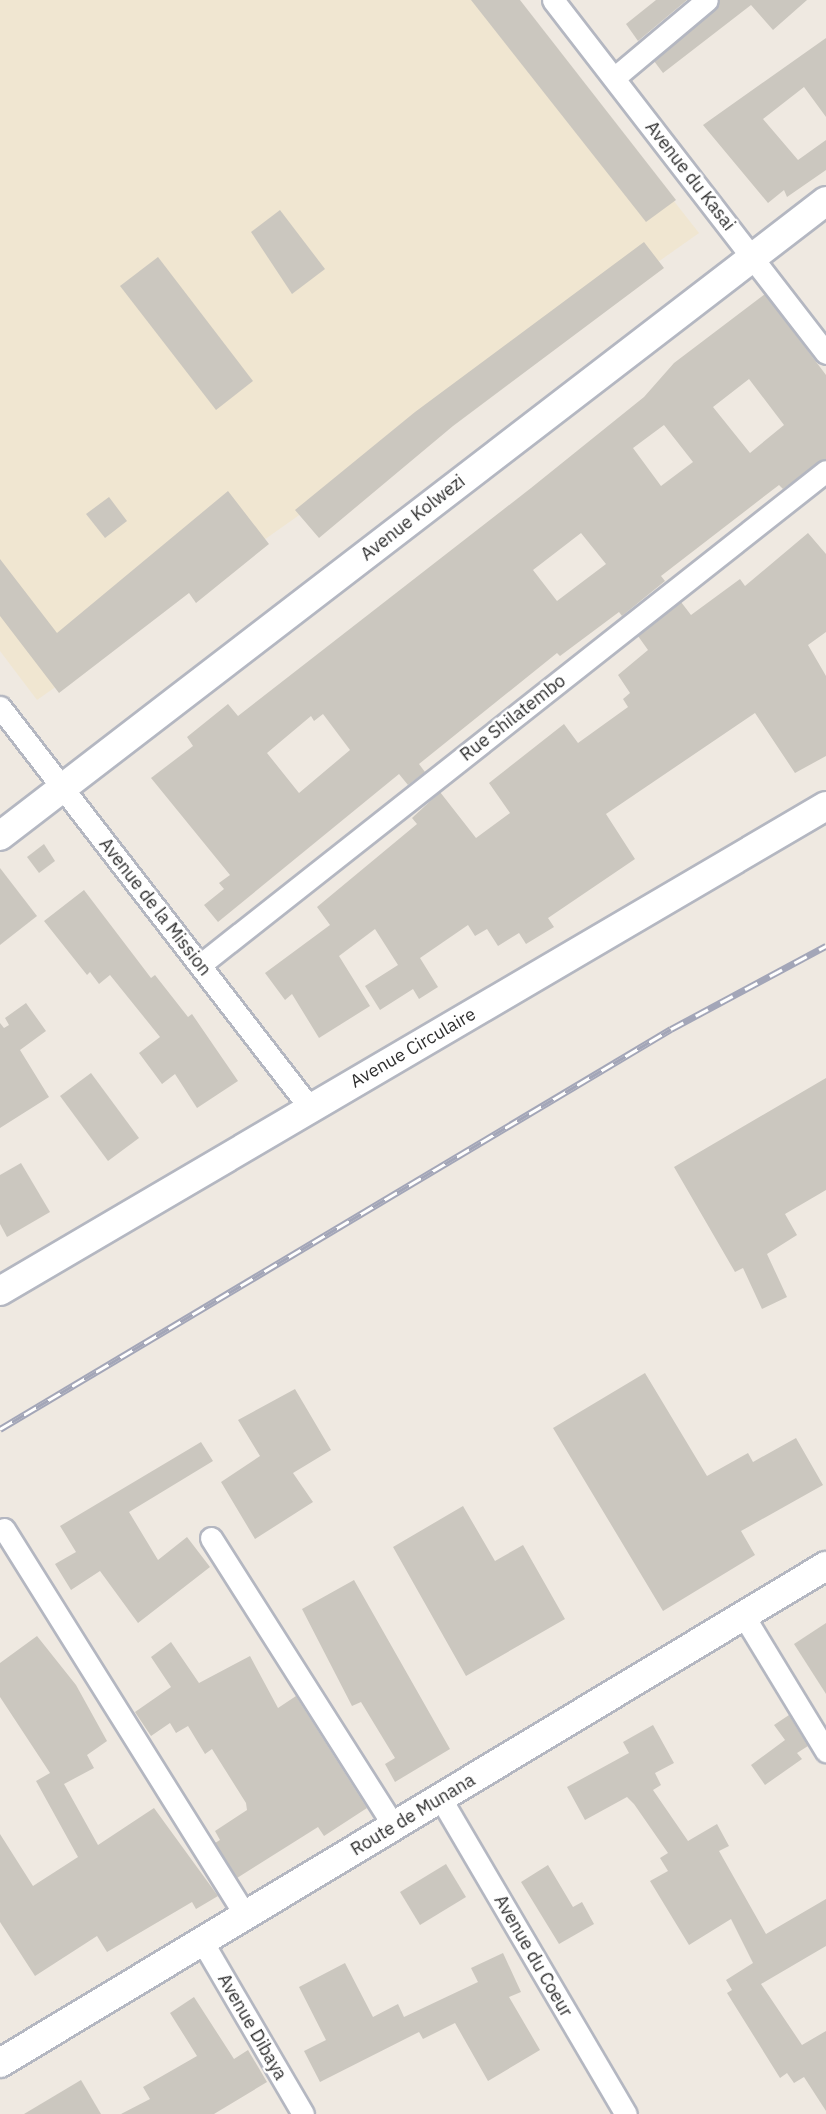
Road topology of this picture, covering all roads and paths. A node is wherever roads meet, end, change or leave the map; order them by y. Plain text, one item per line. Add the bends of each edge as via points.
1 (553, 0) edge
2 (707, 0) edge
3 (614, 78) junction
4 (826, 201) edge
5 (753, 257) junction
6 (826, 353) edge
7 (826, 471) edge
8 (0, 707) edge
9 (62, 788) junction
10 (826, 806) edge
11 (0, 836) edge
12 (200, 965) junction
13 (310, 1108) junction
14 (0, 1291) edge
15 (4, 1529) dead end
16 (212, 1538) dead end
17 (826, 1566) edge
18 (745, 1618) junction
19 (826, 1751) edge
20 (441, 1798) junction
21 (394, 1826) junction
22 (245, 1915) junction
23 (202, 1941) junction
24 (0, 2063) edge
25 (303, 2114) edge
26 (626, 2114) edge

1 - 3 street, Avenue du Kasai
2 - 3 street
3 - 5 street, Avenue du Kasai
4 - 5 street, Avenue Kolwezi
5 - 6 street, Avenue du Kasai
5 - 9 street, Avenue Kolwezi
7 - 12 street, Rue Shilatembo
8 - 9 street, Avenue de la Mission
9 - 11 street, Avenue Kolwezi
9 - 12 street, Avenue de la Mission
10 - 13 street, Avenue Circulaire
12 - 13 street, Avenue de la Mission
13 - 14 street, Avenue Circulaire
15 - 22 street
16 - 21 street
17 - 18 street, Route de Munana
18 - 19 street
18 - 20 street, Route de Munana
20 - 21 street, Route de Munana
20 - 26 street, Avenue du Coeur
21 - 22 street, Route de Munana
22 - 23 street, Route de Munana
23 - 24 street, Route de Munana
23 - 25 street, Avenue Dibaya

